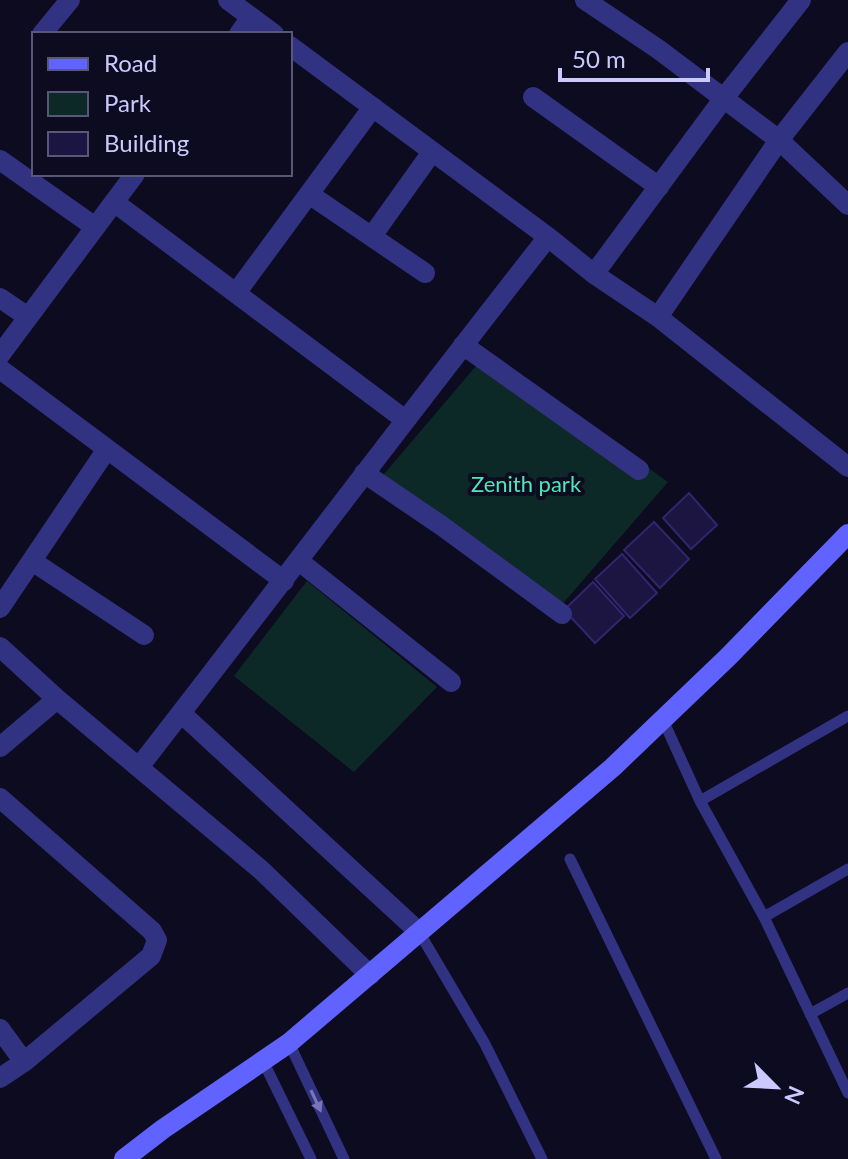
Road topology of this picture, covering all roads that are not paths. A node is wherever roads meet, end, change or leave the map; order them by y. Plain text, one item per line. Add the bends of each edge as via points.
1 (70, 0) edge
2 (228, 0) edge
3 (585, 0) edge
4 (801, 0) edge
5 (245, 26) edge
6 (44, 32) edge
7 (267, 32) edge
8 (292, 47) edge
9 (848, 52) edge
10 (533, 97) dead end
11 (724, 98) junction
12 (373, 107) junction
13 (779, 140) junction
14 (432, 152) junction
15 (0, 160) edge
16 (134, 176) edge
17 (659, 187) junction
18 (309, 194) junction
19 (114, 202) junction
20 (847, 202) edge
21 (95, 227) junction
22 (372, 236) junction
23 (548, 237) junction
24 (425, 273) dead end
25 (594, 274) junction
26 (236, 293) junction
27 (0, 298) edge
28 (28, 317) junction
29 (658, 317) junction
30 (463, 345) junction
31 (0, 355) edge
32 (0, 369) edge
33 (404, 419) junction
34 (107, 449) junction
35 (848, 467) edge
36 (639, 470) dead end
37 (364, 473) junction
38 (848, 534) edge
39 (32, 561) junction
40 (299, 561) junction
41 (284, 581) junction
42 (0, 608) edge
43 (562, 614) dead end
44 (144, 635) dead end
45 (0, 647) edge
46 (451, 682) dead end
47 (57, 699) junction
48 (181, 713) junction
49 (848, 716) edge
50 (663, 720) junction
51 (0, 747) edge
52 (139, 767) junction
53 (0, 798) edge
54 (700, 801) junction
55 (570, 859) dead end
56 (848, 869) edge
57 (764, 917) junction
58 (419, 932) junction
59 (370, 975) junction
60 (848, 993) edge
61 (810, 1014) junction
62 (0, 1029) edge
63 (289, 1043) junction
64 (263, 1061) junction
65 (24, 1062) junction
66 (0, 1078) edge
67 (848, 1093) edge
68 (124, 1159) edge
69 (311, 1159) edge
70 (344, 1159) edge
71 (542, 1159) edge
72 (716, 1159) edge

1 - 6 street
2 - 5 street
3 - 11 street
4 - 11 street
5 - 7 street
8 - 12 street
9 - 13 street
10 - 17 street
11 - 13 street
11 - 17 street
12 - 14 street
12 - 18 street
13 - 20 street
13 - 29 street
14 - 22 street
14 - 23 street
15 - 21 street
16 - 19 street
17 - 25 street
18 - 22 street
18 - 26 street
19 - 21 street
19 - 26 street
21 - 28 street
22 - 24 street
23 - 25 street
23 - 30 street
25 - 29 street
26 - 33 street
27 - 28 street
28 - 31 street
29 - 35 street
30 - 33 street
30 - 36 street
32 - 34 street
33 - 37 street
34 - 39 street
34 - 41 street
37 - 40 street
37 - 43 street
38 - 50 street
39 - 42 street
39 - 44 street
40 - 41 street
40 - 46 street
41 - 48 street
45 - 47 street
47 - 51 street
47 - 52 street
48 - 52 street
48 - 58 street
49 - 54 lane
50 - 54 lane
50 - 58 street
52 - 59 street via 260,869
53 - 65 street via 157,940 151,956
54 - 57 lane
55 - 72 lane
56 - 57 lane
57 - 61 lane
58 - 59 street
58 - 71 lane via 485,1044
59 - 63 street
60 - 61 lane
61 - 67 lane
62 - 65 street
63 - 64 street
63 -> 70 lane
64 - 68 street
64 - 69 lane
65 - 66 street

